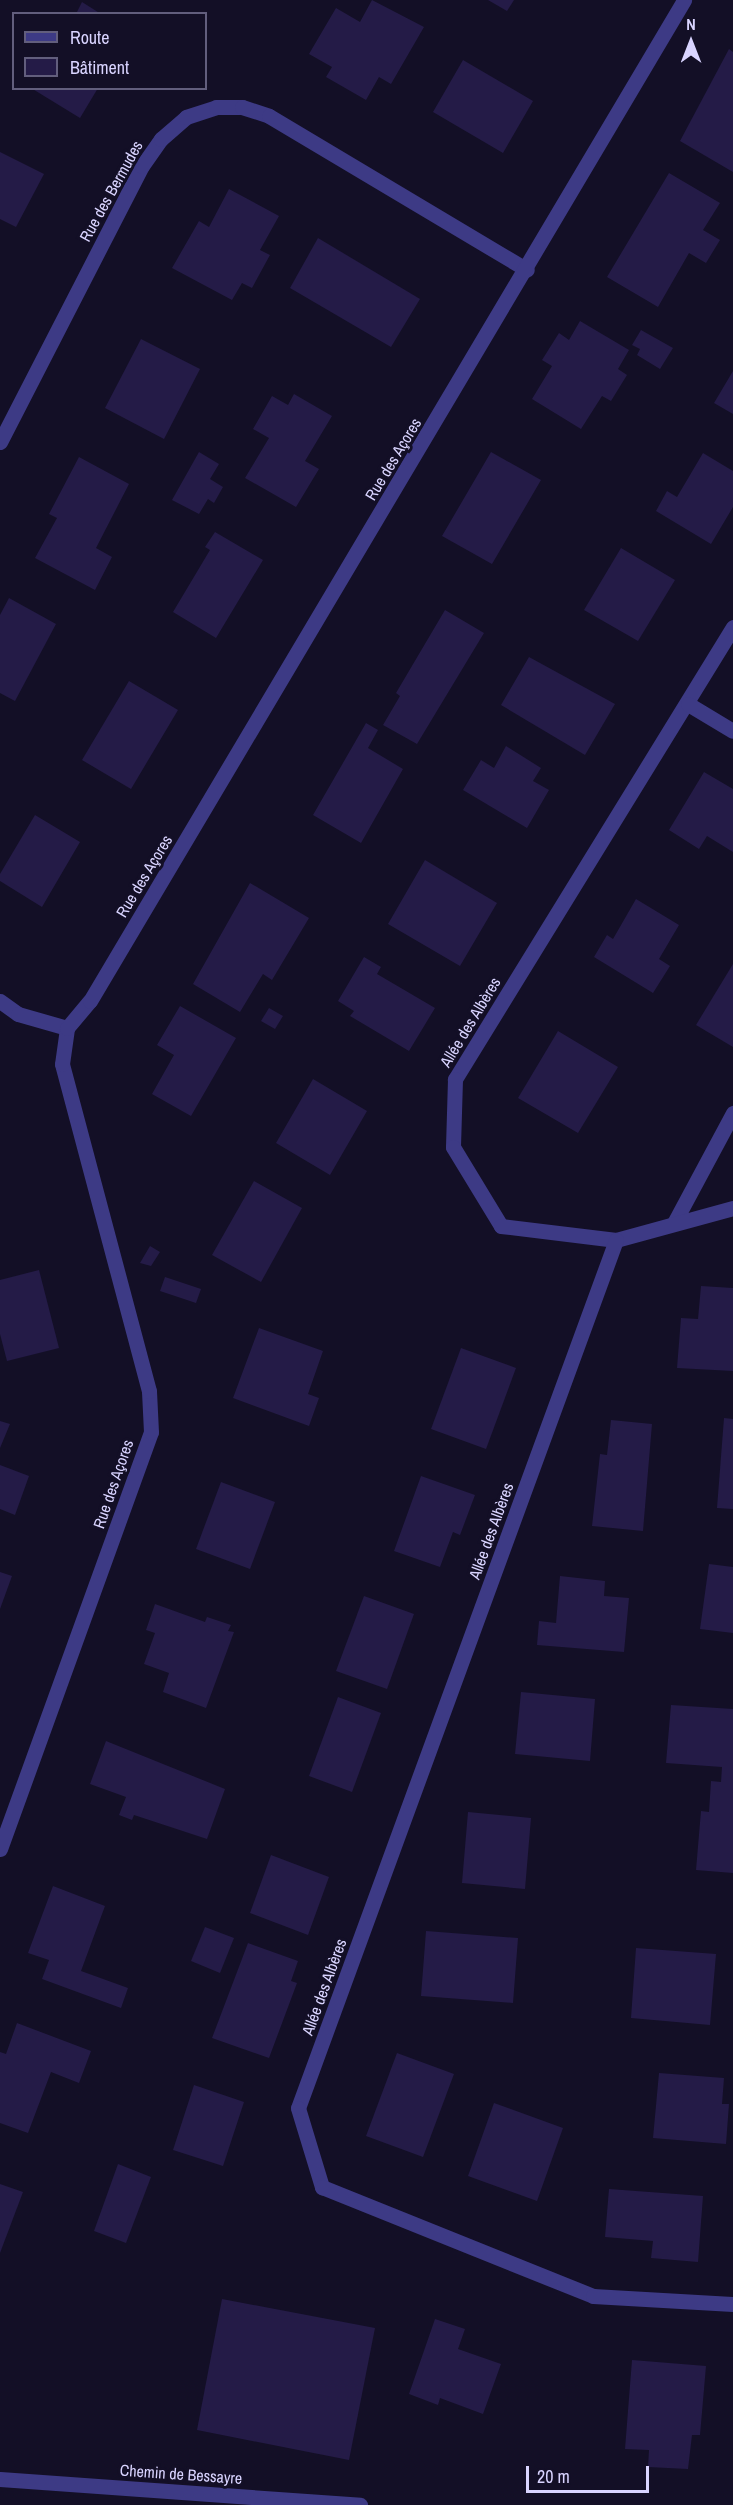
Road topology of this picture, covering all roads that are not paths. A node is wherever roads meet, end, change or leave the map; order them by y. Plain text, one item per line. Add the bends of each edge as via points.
1 (684, 0) edge
2 (527, 270) junction
3 (0, 442) edge
4 (733, 627) edge
5 (688, 704) junction
6 (733, 730) edge
7 (0, 1001) edge
8 (67, 1028) junction
9 (733, 1113) edge
10 (733, 1208) edge
11 (674, 1223) junction
12 (616, 1240) junction
13 (0, 1849) edge
14 (733, 2304) edge
15 (0, 2479) edge
16 (315, 2503) edge
17 (360, 2505) edge

1 - 2 street, Rue des Açores
2 - 3 street, Rue des Bermudes via 269,116 242,107 216,107 186,117 161,139 142,166
2 - 8 street, Rue des Açores via 90,1001
4 - 5 street, Allée des Albères
5 - 6 street
5 - 12 street, Allée des Albères via 455,1078 453,1148 501,1226
7 - 8 street via 18,1014
8 - 13 street, Rue des Açores via 62,1064 149,1391 151,1432
9 - 11 street
10 - 11 street
11 - 12 street
12 - 14 street, Allée des Albères via 298,2109 322,2187 593,2296
15 - 16 street, Chemin de Bessayre
16 - 17 street, Chemin de Bessayre

